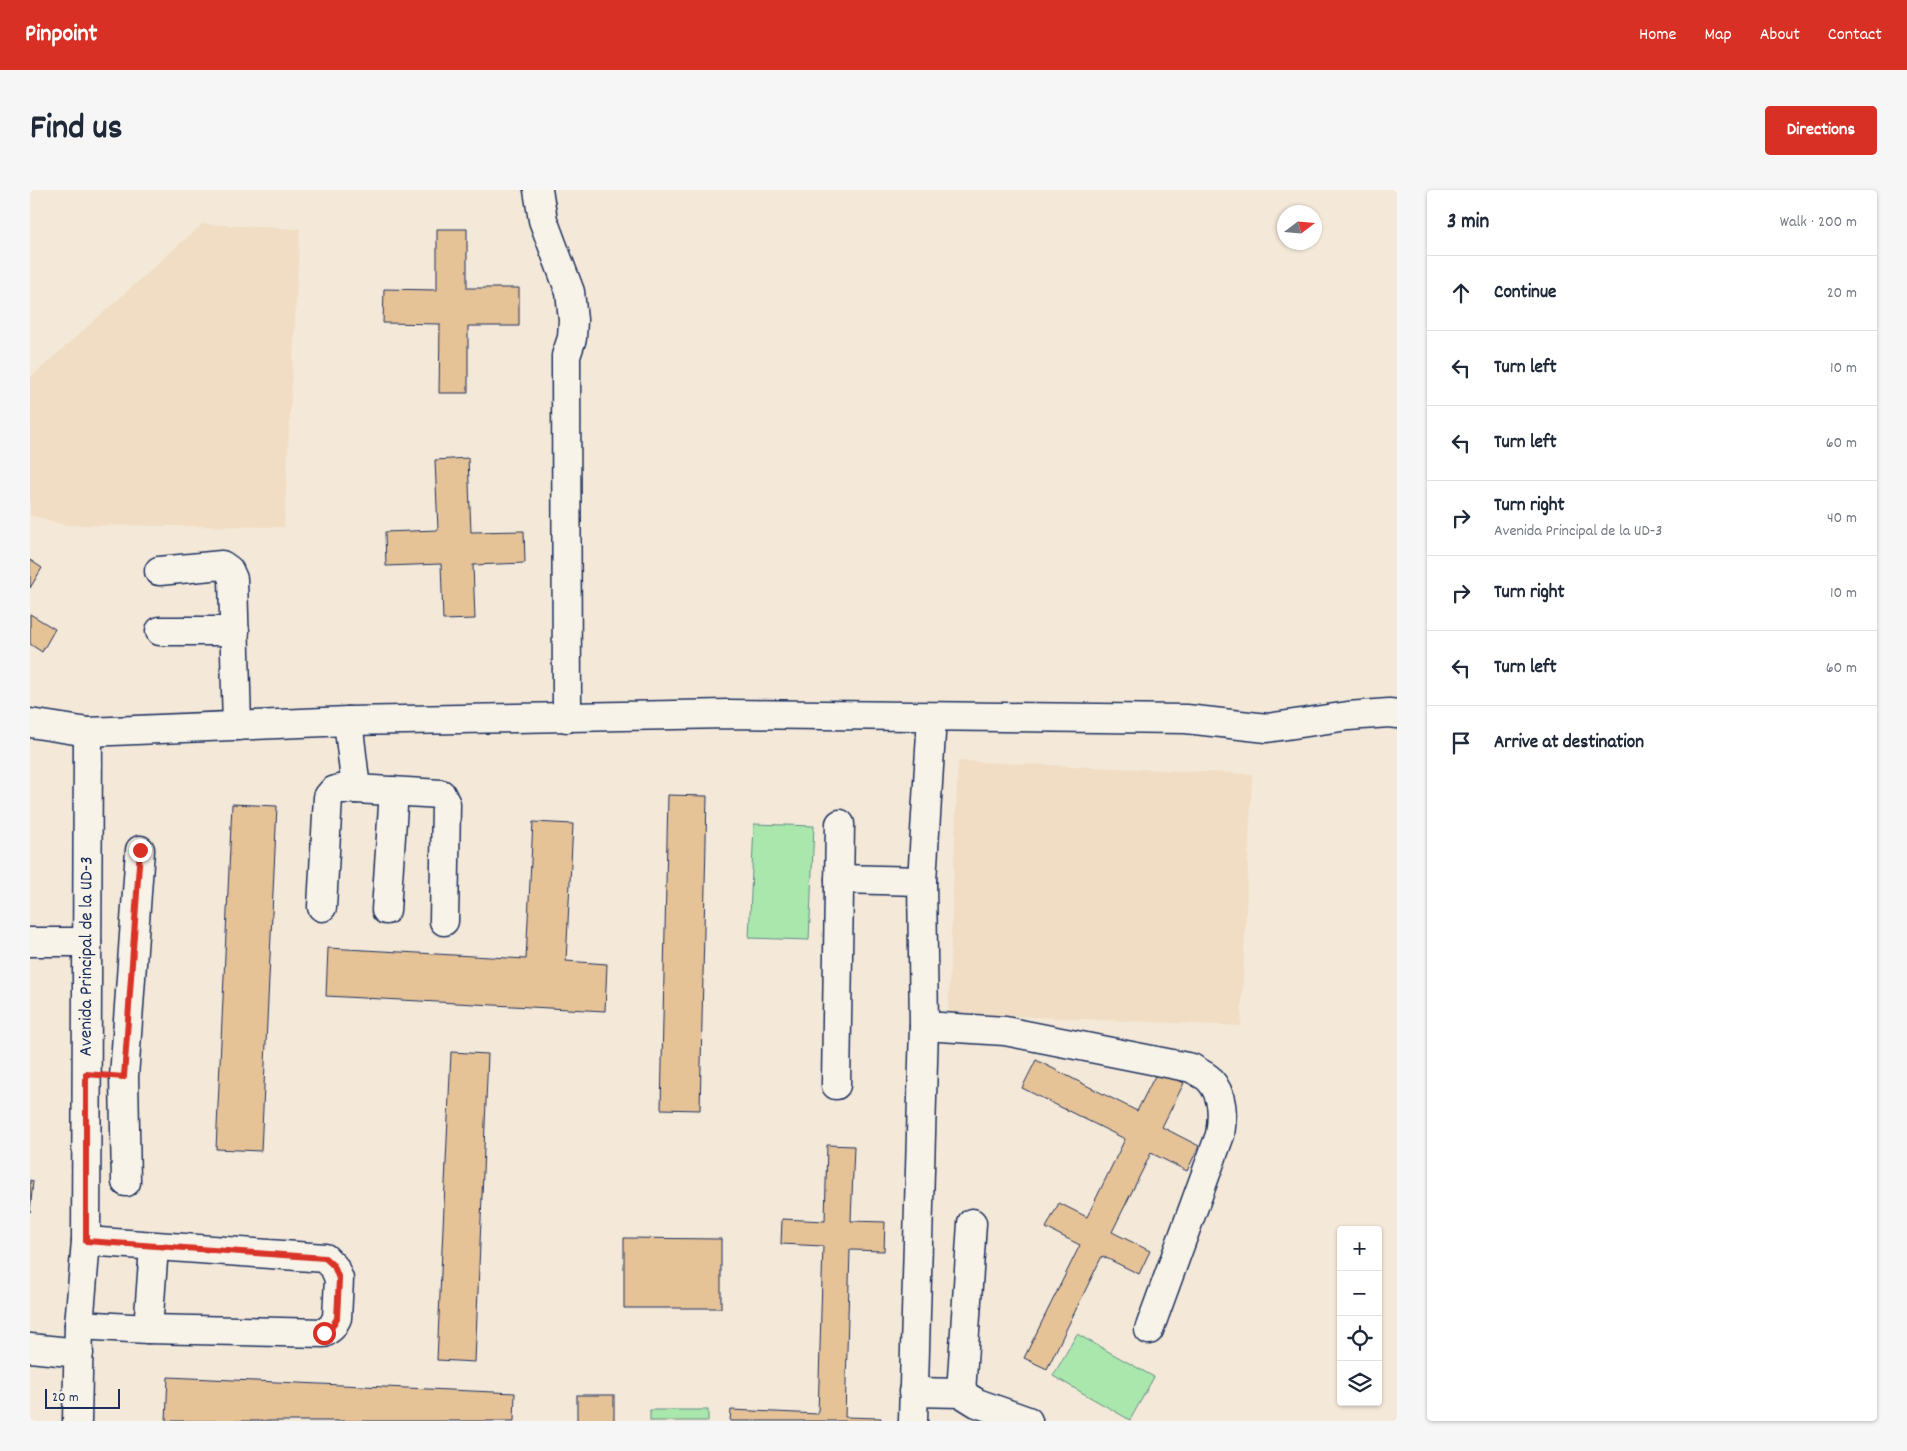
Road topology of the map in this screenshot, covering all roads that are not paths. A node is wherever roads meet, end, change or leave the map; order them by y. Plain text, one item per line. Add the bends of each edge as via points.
1 (538, 190) edge
2 (159, 571) dead end
3 (160, 631) dead end
4 (235, 631) junction
5 (1397, 714) edge
6 (932, 717) junction
7 (567, 718) junction
8 (348, 721) junction
9 (30, 723) edge
10 (237, 726) junction
11 (88, 732) junction
12 (356, 789) junction
13 (394, 791) junction
14 (840, 824) dead end
15 (140, 850) dead end
16 (839, 879) junction
17 (922, 881) junction
18 (322, 907) dead end
19 (386, 910) dead end
20 (444, 921) dead end
21 (30, 942) edge
22 (87, 942) junction
23 (924, 1026) junction
24 (86, 1074) junction
25 (124, 1077) junction
26 (836, 1085) dead end
27 (126, 1182) dead end
28 (972, 1223) dead end
29 (86, 1241) junction
30 (154, 1247) junction
31 (79, 1325) junction
32 (148, 1329) junction
33 (1149, 1330) dead end
34 (30, 1348) edge
35 (79, 1353) junction
36 (913, 1392) junction
37 (961, 1393) junction
38 (77, 1421) edge
39 (913, 1421) edge
40 (1028, 1421) edge

1 - 7 street via 542,220 570,292 573,320 566,356
2 - 4 street via 222,565 229,570 233,579
3 - 4 street
4 - 10 street
5 - 6 street via 1348,716 1267,728 1186,719
6 - 7 street via 728,714
6 - 17 street
7 - 8 street
8 - 10 street
8 - 12 street
9 - 11 street
10 - 11 street
11 - 22 street, Avenida Principal de la UD-3
12 - 13 street
12 - 18 street via 339,789 328,797
13 - 19 street
13 - 20 street via 441,794 445,798
14 - 16 street
15 - 25 street
16 - 17 street
16 - 26 street
17 - 23 street
21 - 22 street
22 - 24 street, Avenida Principal de la UD-3
23 - 33 street via 1005,1031 1192,1068 1209,1078 1220,1096 1223,1115 1220,1135
23 - 36 street
24 - 25 street
24 - 29 street, Avenida Principal de la UD-3
25 - 27 street
28 - 37 street
29 - 30 street
29 - 31 street, Avenida Principal de la UD-3
30 - 32 street
30 - 32 street via 325,1258 334,1266 339,1279 337,1318 324,1333
31 - 32 street
31 - 35 street, Avenida Principal de la UD-3
34 - 35 street
35 - 38 street, Avenida Principal de la UD-3
36 - 37 street
36 - 39 street
37 - 40 street via 977,1403

